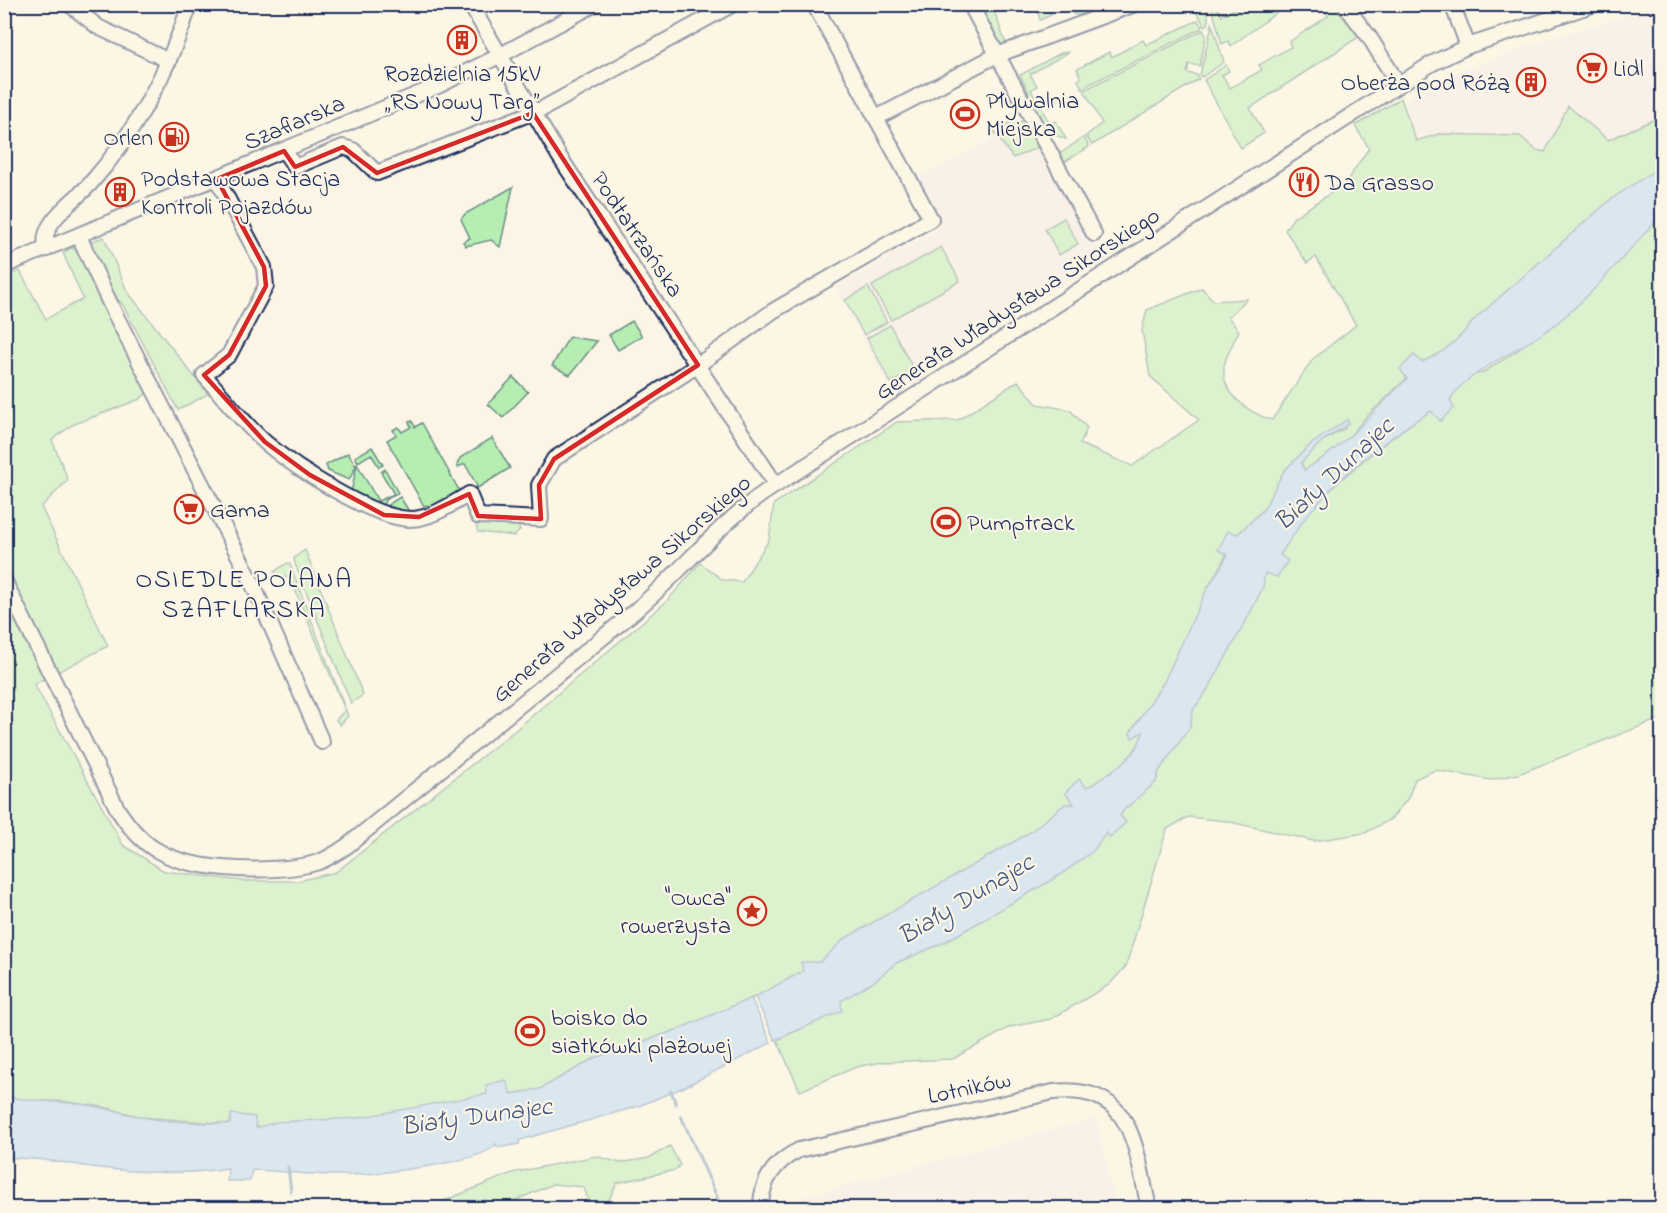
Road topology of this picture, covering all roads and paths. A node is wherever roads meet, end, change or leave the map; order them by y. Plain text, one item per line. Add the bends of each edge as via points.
1 (69, 4) edge
2 (190, 4) edge
3 (470, 4) edge
4 (595, 4) edge
5 (734, 4) edge
6 (814, 4) edge
7 (970, 4) edge
8 (1135, 4) edge
9 (1344, 4) edge
10 (1452, 4) edge
11 (1595, 4) edge
12 (1468, 46) junction
13 (501, 55) junction
14 (997, 55) junction
15 (169, 61) junction
16 (1398, 84) junction
17 (533, 113) junction
18 (876, 118) junction
19 (284, 151) junction
20 (217, 178) junction
21 (1094, 234) dead end
22 (79, 236) junction
23 (47, 249) junction
24 (4, 267) edge
25 (698, 365) junction
26 (776, 485) junction
27 (4, 580) edge
28 (322, 742) dead end
29 (761, 1209) edge
30 (1149, 1209) edge

1 - 15 street via 98,27
2 - 15 street
3 - 13 street, Podtatrzańska
4 - 13 street, Szaflarska
5 - 17 street
6 - 18 street
7 - 14 street
8 - 14 street
9 - 16 street
10 - 12 street
11 - 12 street, Generała Władysława Sikorskiego
12 - 16 street, Generała Władysława Sikorskiego
13 - 17 street, Podtatrzańska
13 - 19 street, Szaflarska
14 - 18 street
14 - 21 street
15 - 23 street via 127,138 50,225
16 - 26 street, Generała Władysława Sikorskiego
17 - 19 street via 377,173 353,150 343,147 295,167
17 - 25 street, Podtatrzańska
18 - 25 street via 931,219 773,311
19 - 20 street, Szaflarska
20 - 22 street, Szaflarska
20 - 25 street via 264,267 266,286 229,355 204,375 265,442 310,475 384,515 419,518 469,494 478,516 541,519 539,485 554,459
22 - 23 street, Szaflarska
22 - 28 street via 112,310 246,569
23 - 24 street, Szaflarska
25 - 26 street, Podtatrzańska
26 - 27 street, Generała Władysława Sikorskiego via 723,524 636,611 347,846 318,862 290,868 196,865 178,861 144,841 118,810
29 - 30 street, Lotników via 762,1190 770,1172 782,1159 799,1150 1053,1092 1081,1090 1102,1098 1125,1121

